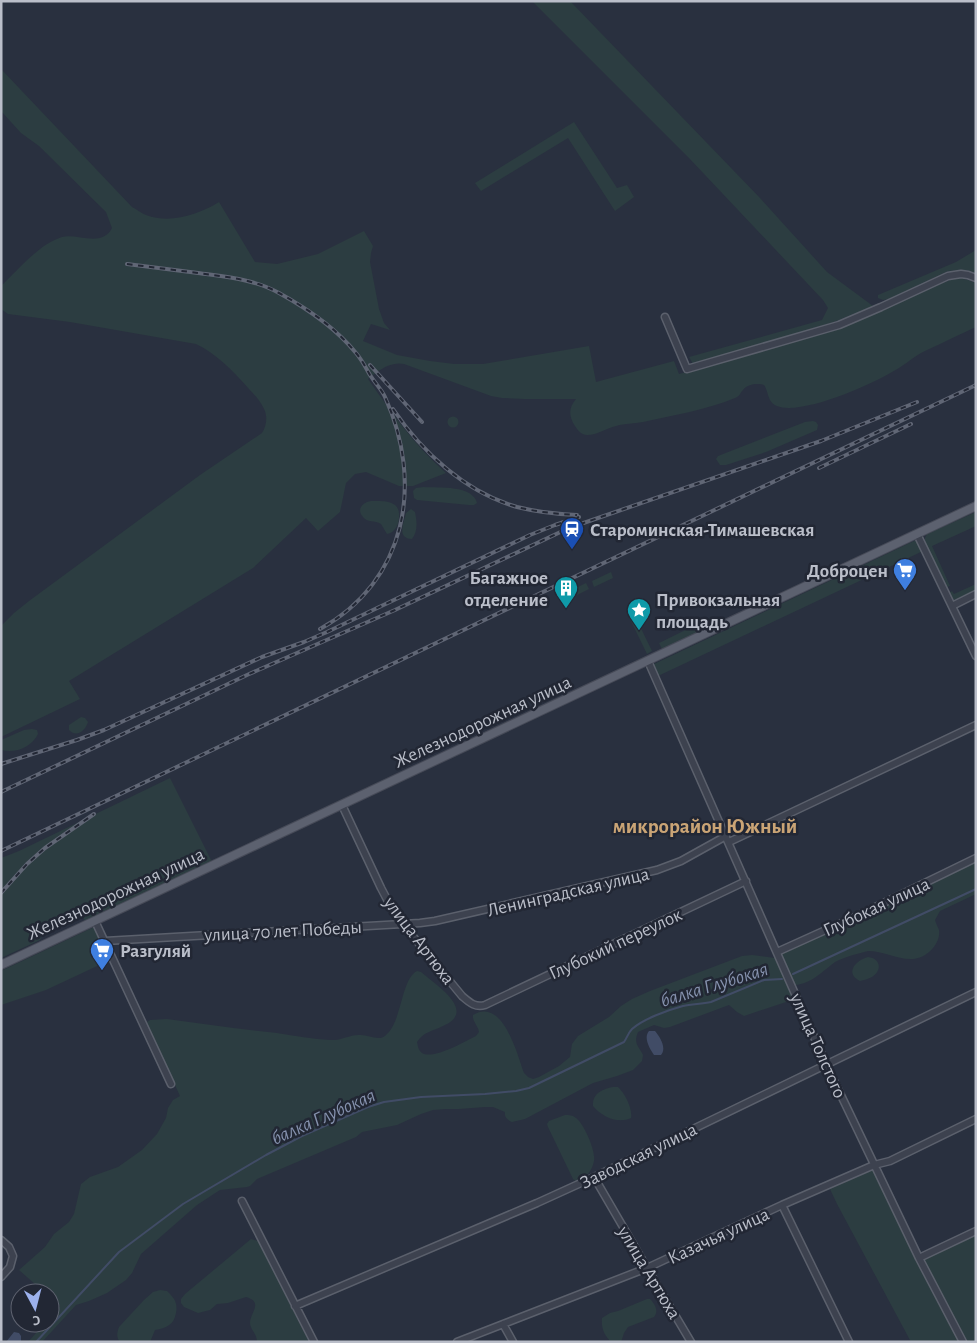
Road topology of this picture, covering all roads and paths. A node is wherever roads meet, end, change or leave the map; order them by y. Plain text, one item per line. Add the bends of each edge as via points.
1 (976, 278) edge
2 (666, 317) dead end
3 (976, 506) edge
4 (917, 534) junction
5 (976, 594) edge
6 (952, 606) junction
7 (976, 656) edge
8 (648, 661) junction
9 (976, 725) edge
10 (342, 805) junction
11 (727, 839) junction
12 (976, 858) edge
13 (746, 881) junction
14 (95, 921) junction
15 (402, 923) junction
16 (105, 941) junction
17 (777, 952) junction
18 (1, 965) edge
19 (976, 992) edge
20 (485, 1005) joint
21 (826, 1064) junction
22 (171, 1084) dead end
23 (976, 1119) edge
24 (874, 1165) junction
25 (594, 1177) junction
26 (242, 1201) dead end
27 (782, 1205) junction
28 (976, 1230) edge
29 (1, 1240) edge
30 (919, 1258) junction
31 (647, 1268) junction
32 (1, 1277) edge
33 (295, 1306) junction
34 (503, 1324) junction
35 (314, 1342) edge
36 (457, 1342) edge
37 (513, 1342) edge
38 (691, 1342) edge
39 (848, 1342) edge
40 (964, 1342) edge

1 - 2 street via 968,274 948,276 832,327 687,369
3 - 4 main road, Железнодорожная улица
4 - 6 street
4 - 8 main road, Железнодорожная улица
5 - 6 street
6 - 7 street
8 - 10 main road, Железнодорожная улица
8 - 11 street, улица Толстого
9 - 11 street, Ленинградская улица
10 - 14 main road, Железнодорожная улица
10 - 15 street, улица Артюха via 381,888
11 - 13 street, улица Толстого
11 - 15 street, Ленинградская улица via 657,870 461,916
12 - 17 street, Глубокая улица
13 - 17 street, улица Толстого
13 - 20 street, Глубокий переулок
14 - 16 street
14 - 18 main road, Железнодорожная улица
15 - 16 street, улица 70 лет Победы
15 - 20 street, улица Артюха via 462,996 476,1006
16 - 22 street
17 - 21 street, улица Толстого
19 - 21 street, Заводская улица
21 - 24 street, улица Толстого
21 - 25 street, Заводская улица
23 - 24 street, Казачья улица via 890,1161
24 - 27 street, Казачья улица
24 - 30 street, улица Толстого
25 - 31 street, улица Артюха
25 - 33 street, Заводская улица
26 - 33 street
27 - 31 street, Казачья улица
27 - 39 street
28 - 30 street
29 - 32 street via 13,1256 10,1267
30 - 40 street, улица Толстого
31 - 34 street, Казачья улица
31 - 38 street, улица Артюха
33 - 35 street
34 - 36 street, Казачья улица
34 - 37 street

